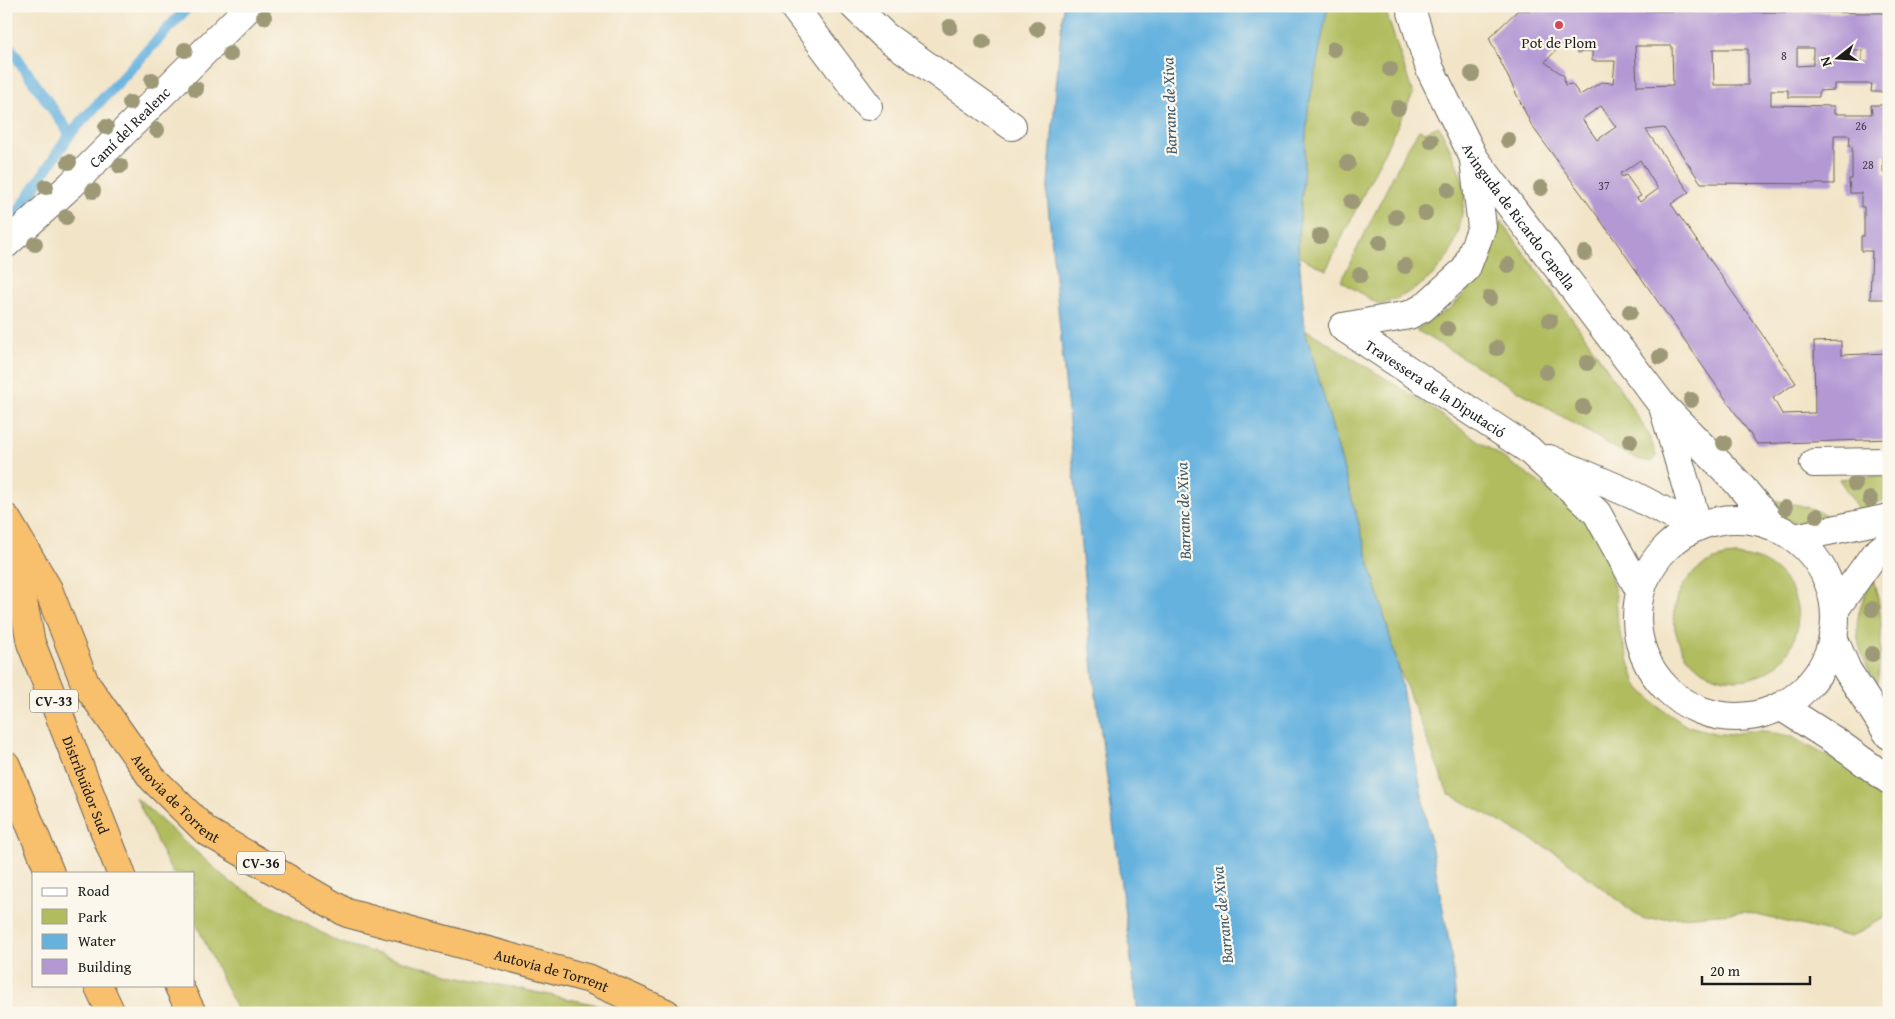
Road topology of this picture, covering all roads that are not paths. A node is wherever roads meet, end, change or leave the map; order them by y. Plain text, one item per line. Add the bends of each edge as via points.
1 (250, 6) edge
2 (793, 6) edge
3 (854, 6) edge
4 (1410, 6) edge
5 (868, 106) dead end
6 (1012, 126) dead end
7 (1474, 158) junction
8 (6, 244) edge
9 (1663, 406) junction
10 (1528, 449) junction
11 (1889, 462) edge
12 (1814, 463) dead end
13 (1889, 518) edge
14 (7, 520) edge
15 (1696, 526) junction
16 (1785, 532) junction
17 (1889, 542) edge
18 (1639, 588) junction
19 (1835, 609) junction
20 (1833, 637) junction
21 (1782, 707) junction
22 (1889, 735) edge
23 (6, 766) edge
24 (1889, 780) edge
25 (50, 872) edge
26 (121, 872) edge
27 (98, 986) edge
28 (178, 986) edge
29 (111, 1013) edge
30 (192, 1013) edge
31 (666, 1013) edge

1 - 8 street, Camí del Realenc via 71,185
2 - 5 street
3 - 6 street via 885,36
4 - 7 street, Avinguda de Ricardo Capella via 1430,69
7 - 9 street, Avinguda de Ricardo Capella
7 - 10 street, Travessera de la Diputació via 1482,227 1466,269 1423,308 1399,317 1343,326
9 - 15 street
9 - 16 street
10 - 15 street, Travessera de la Diputació
10 - 18 street, Travessera de la Diputació via 1597,513
11 - 12 street
13 - 16 street
14 - 26 highway, Distribuïdor Sud / CV-33 via 31,642
14 - 31 highway, Autovia de Torrent / CV-36 via 48,589 84,683 152,778 206,831 347,913 590,979
15 - 16 street via 1722,519 1749,519
15 - 18 street via 1672,541 1654,560
16 - 19 street via 1815,557 1829,582
17 - 19 street via 1874,554
18 - 21 street via 1636,617 1642,650 1658,681 1684,703 1715,716 1750,717
19 - 20 street
20 - 21 street via 1824,665 1806,689
20 - 22 street via 1847,670
21 - 24 street
23 - 25 highway
27 - 29 highway
28 - 30 highway

